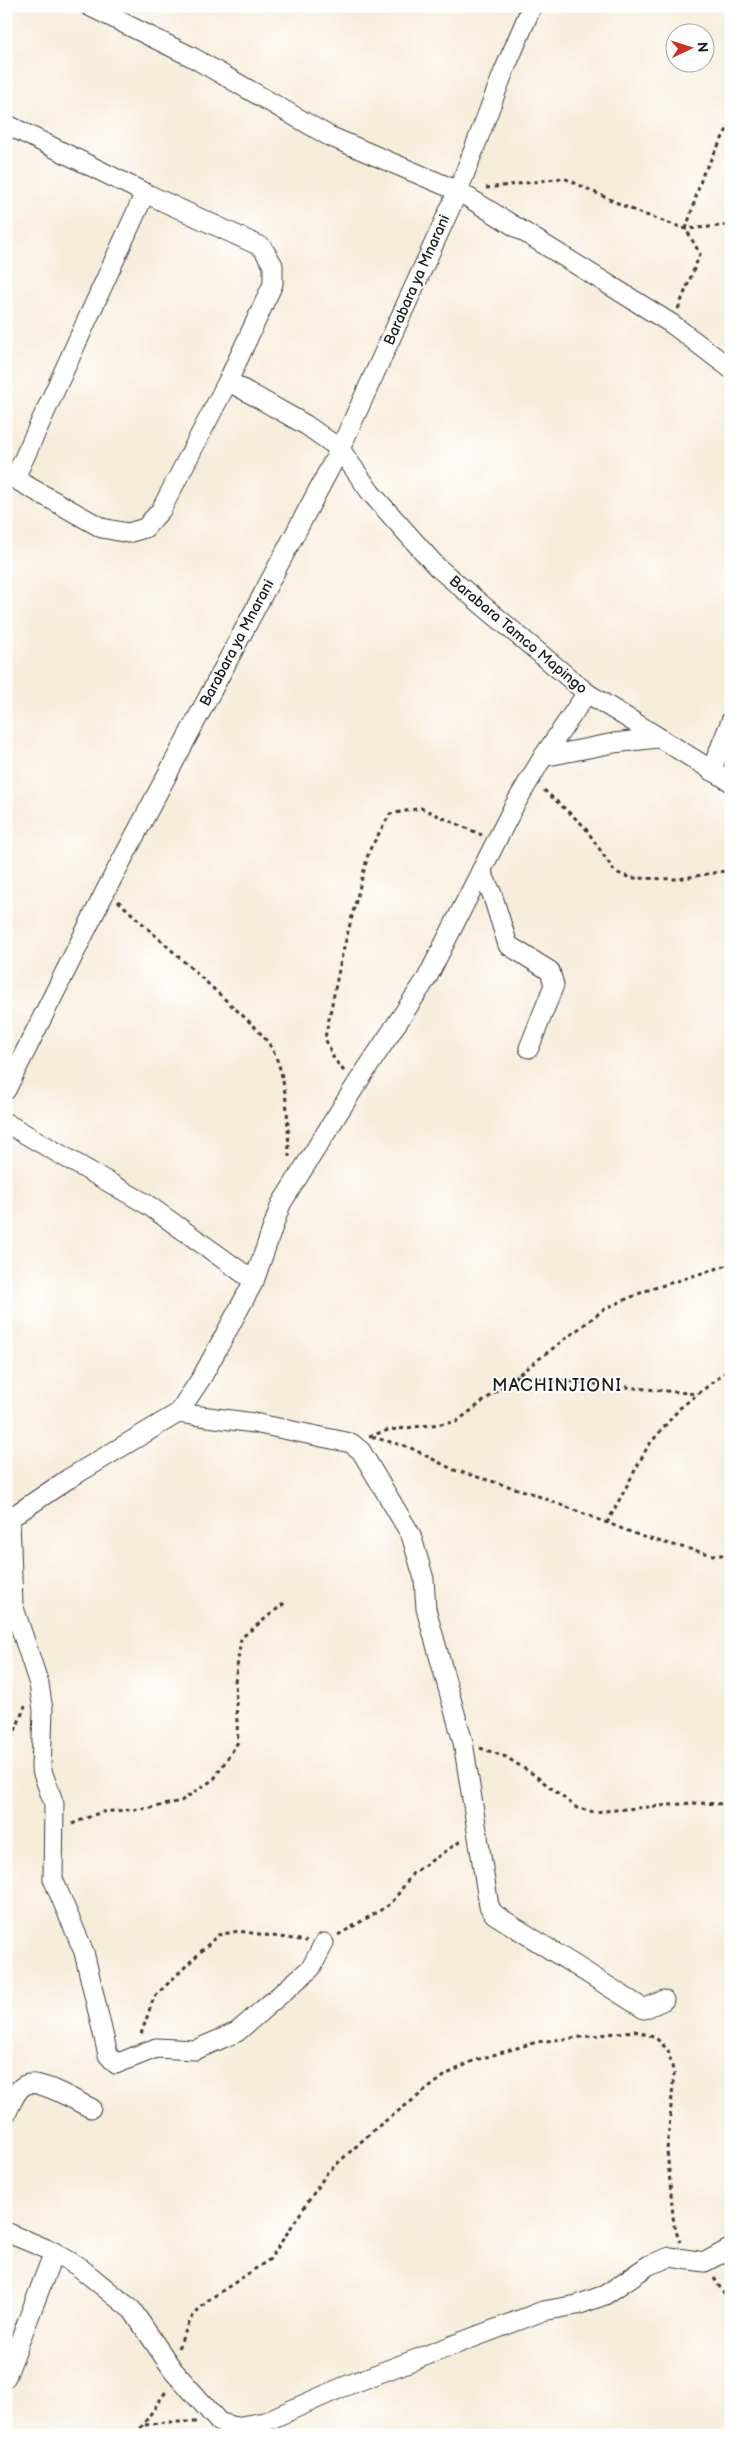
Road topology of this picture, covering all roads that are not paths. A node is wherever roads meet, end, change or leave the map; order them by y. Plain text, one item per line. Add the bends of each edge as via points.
1 (89, 6) edge
2 (532, 6) edge
3 (6, 124) edge
4 (458, 191) junction
5 (145, 193) junction
6 (731, 369) edge
7 (228, 381) junction
8 (340, 449) junction
9 (10, 476) edge
10 (587, 694) junction
11 (731, 721) edge
12 (657, 738) junction
13 (543, 757) junction
14 (711, 771) junction
15 (731, 782) edge
16 (481, 871) junction
17 (528, 1048) dead end
18 (6, 1090) edge
19 (6, 1123) edge
20 (254, 1281) junction
21 (178, 1413) junction
22 (8, 1520) edge
23 (324, 1943) road end
24 (664, 2000) dead end
25 (91, 2108) dead end
26 (6, 2114) edge
27 (6, 2232) edge
28 (731, 2248) edge
29 (54, 2252) junction
30 (6, 2377) edge

1 - 4 street via 192,57 329,136
2 - 4 street, Barabara ya Mnarani
3 - 5 street
4 - 6 street via 672,324
4 - 8 street, Barabara ya Mnarani
5 - 7 street via 262,247 273,265 273,284
5 - 9 street
7 - 8 street, Barabara Tamco Mapingo via 306,425
7 - 9 street via 161,510 145,528 128,533 102,528
8 - 10 street, Barabara Tamco Mapingo via 371,493 437,567
8 - 18 street, Barabara ya Mnarani via 106,890
10 - 12 street, Barabara Tamco Mapingo
10 - 13 street
11 - 14 street
12 - 13 street
12 - 14 street, Barabara Tamco Mapingo
13 - 16 street
14 - 15 street, Barabara Tamco Mapingo
16 - 17 street via 508,945 550,971 554,985
16 - 20 street via 427,978 281,1204
19 - 20 street via 148,1205
20 - 21 street via 202,1377
21 - 22 street via 68,1479
21 - 24 street via 254,1423 350,1443 361,1451 411,1535 424,1579 426,1609 463,1742 489,1906 494,1914 644,2009
22 - 23 street via 13,1605 39,1684 43,1710 41,1768 54,1804 53,1879 84,1952 108,2055 116,2064 156,2048 195,2050 237,2032 311,1968
25 - 26 street via 38,2083 25,2085
27 - 29 street
28 - 29 street via 705,2262 670,2257 649,2265 605,2294 577,2306 543,2311 343,2387 264,2422 234,2427 218,2422 173,2370 132,2310 79,2267
29 - 30 street

